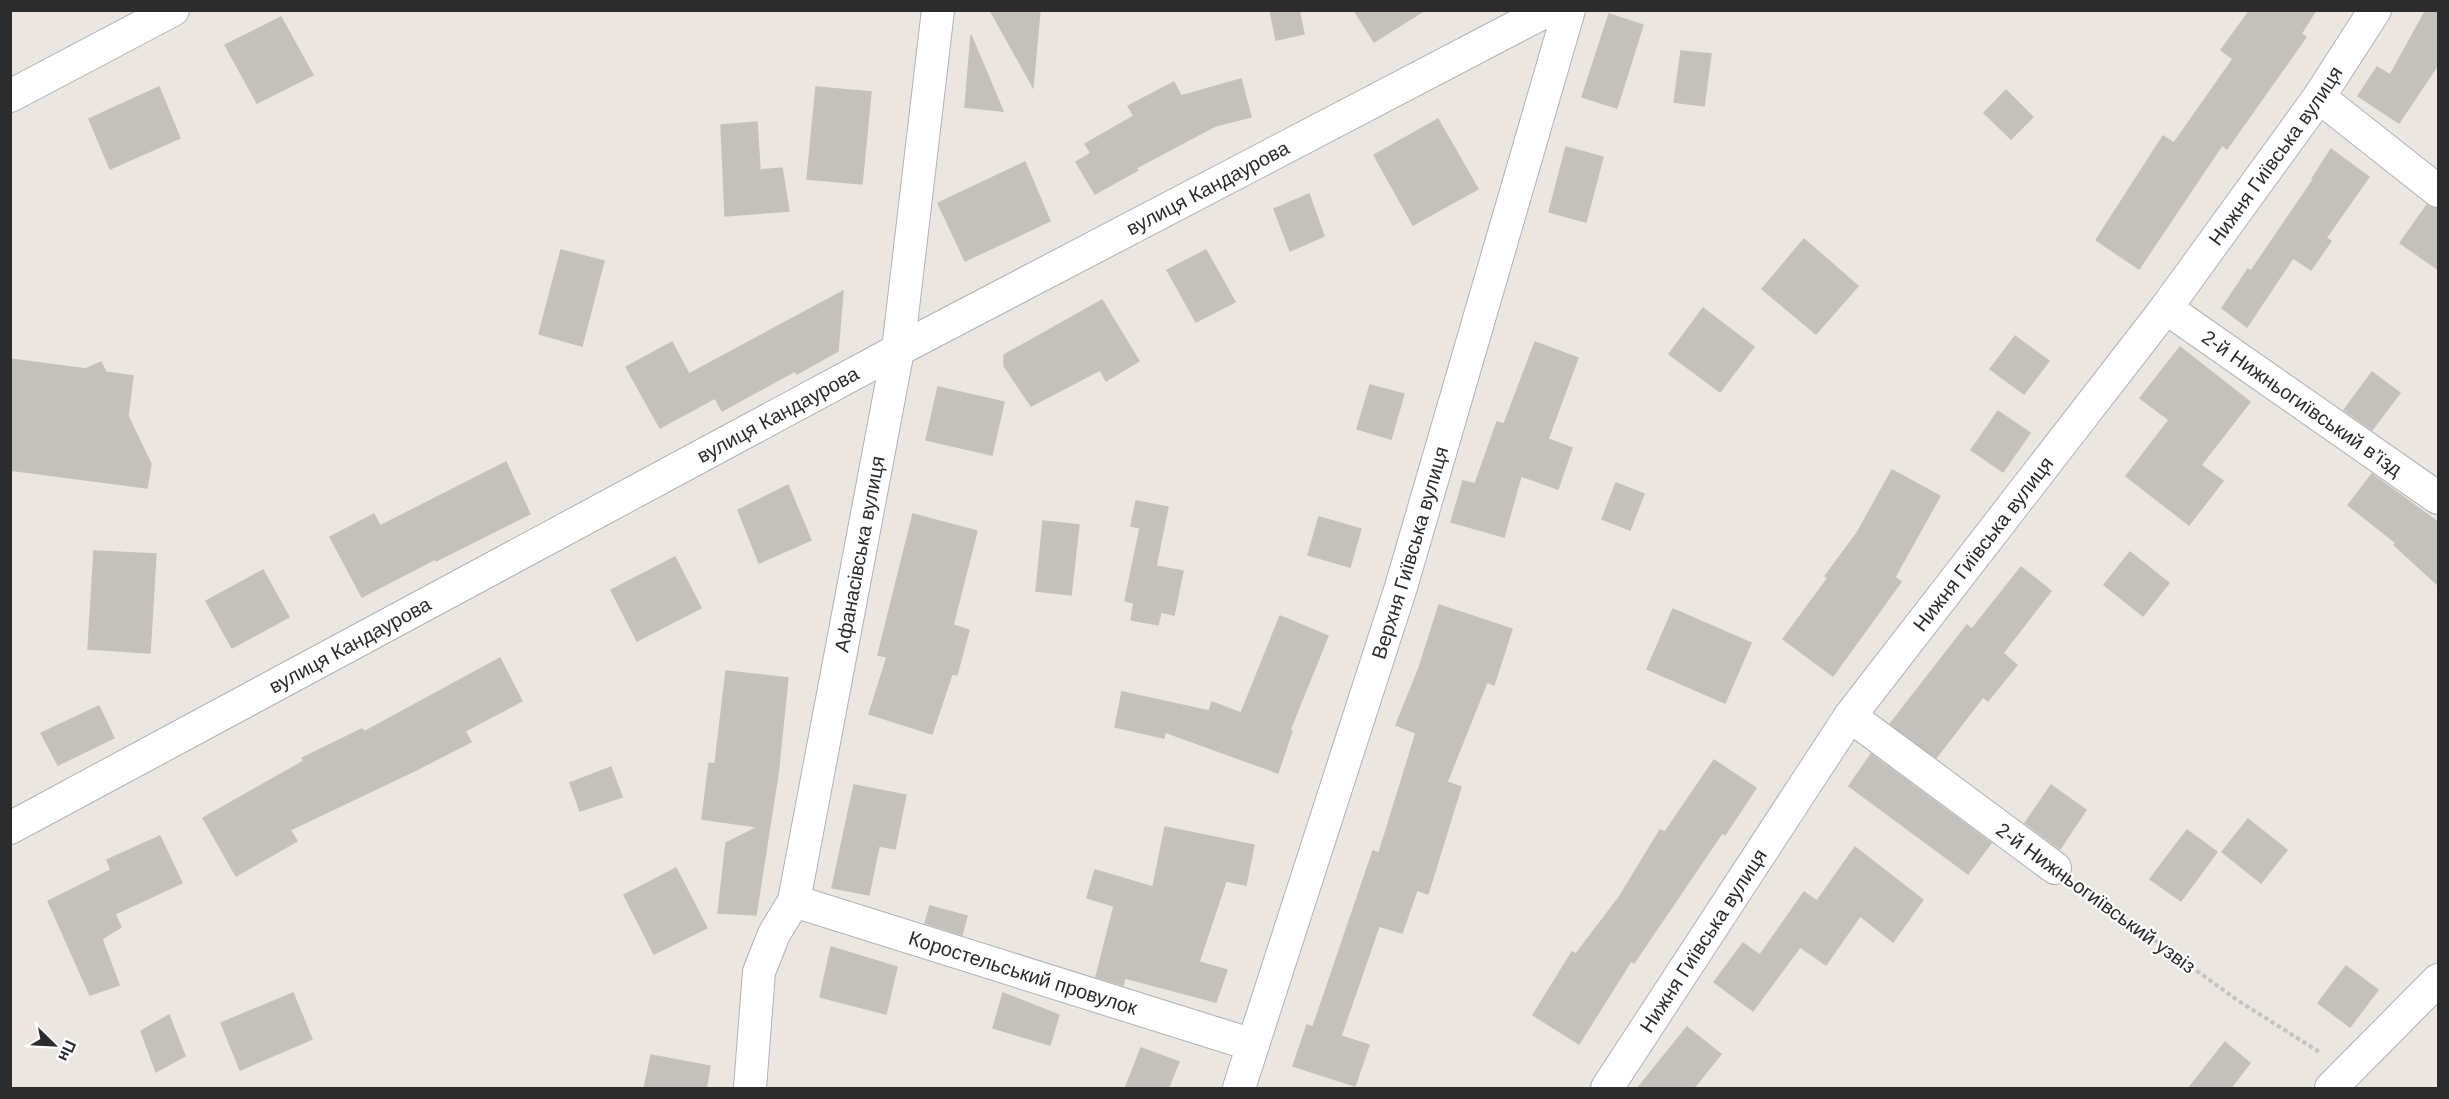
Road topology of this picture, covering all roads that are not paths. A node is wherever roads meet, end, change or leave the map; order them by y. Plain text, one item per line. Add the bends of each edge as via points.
1 (173, 10) edge
2 (938, 10) edge
3 (1548, 10) edge
4 (1569, 10) edge
5 (2375, 10) edge
6 (10, 96) edge
7 (2319, 97) junction
8 (2439, 192) edge
9 (2166, 308) junction
10 (898, 350) junction
11 (2439, 498) edge
12 (1850, 716) junction
13 (10, 828) edge
14 (2055, 868) road end
15 (794, 900) junction
16 (2439, 980) edge
17 (1253, 1045) junction
18 (2340, 1080) edge
19 (750, 1089) edge
20 (1239, 1089) edge
21 (1606, 1089) edge

1 - 6 street
2 - 10 street, Афанасівська вулиця
3 - 10 street, вулиця Кандаурова
4 - 17 street, Верхня Гиївська вулиця via 1401,587
5 - 7 street, Нижня Гиївська вулиця
7 - 8 street
7 - 9 street, Нижня Гиївська вулиця
9 - 11 street, 2-й Нижньогиївський в’їзд
9 - 12 street, Нижня Гиївська вулиця
10 - 13 street, вулиця Кандаурова
10 - 15 street, Афанасівська вулиця
12 - 14 street, 2-й Нижньогиївський узвіз
12 - 21 street, Нижня Гиївська вулиця
15 - 17 street, Коростельський провулок
15 - 19 street, Афанасівська вулиця via 774,934 759,972
16 - 18 street
17 - 20 street, Верхня Гиївська вулиця

